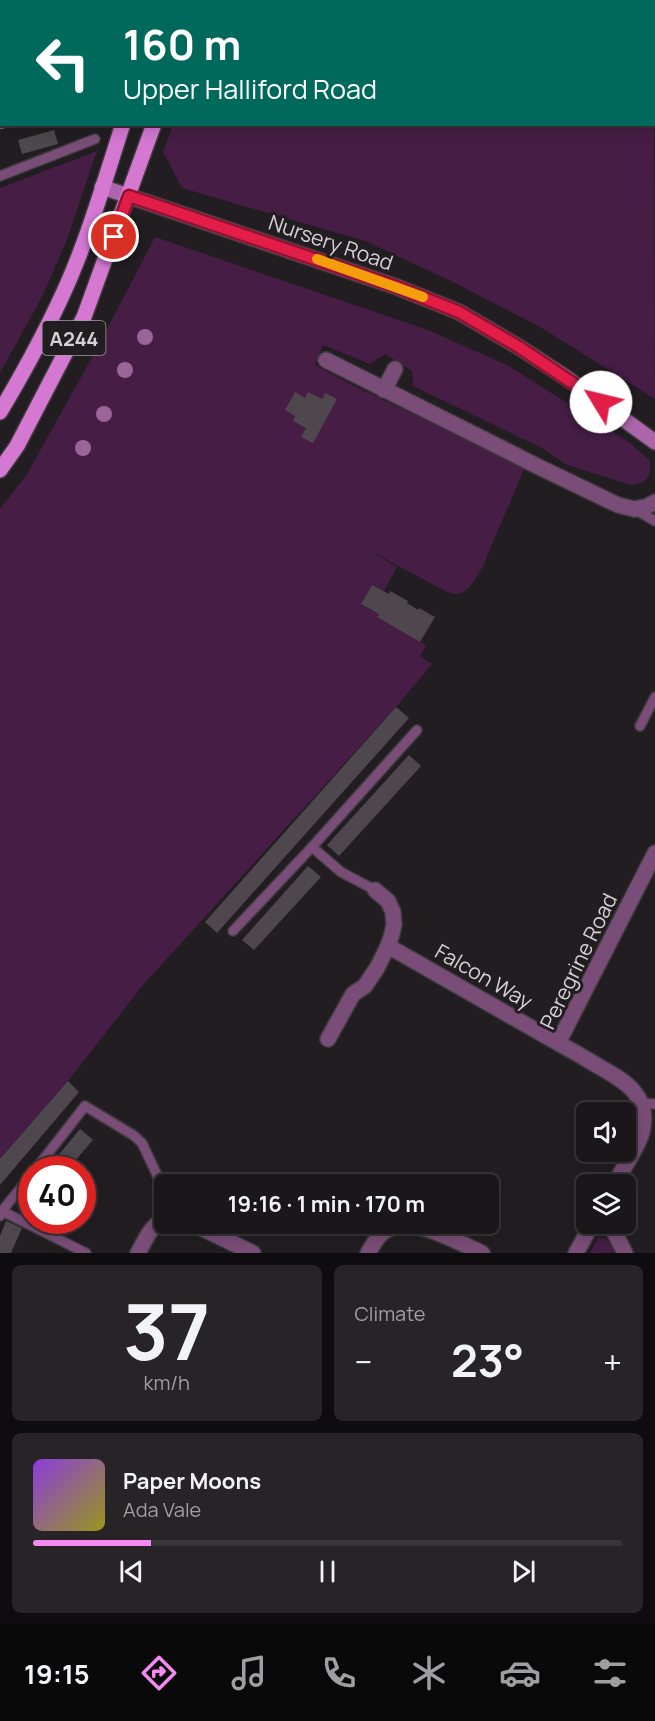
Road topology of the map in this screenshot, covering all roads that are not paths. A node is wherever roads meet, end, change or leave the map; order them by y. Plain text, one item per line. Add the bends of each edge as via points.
1 (122, 126) edge
2 (153, 126) edge
3 (95, 139) dead end
4 (0, 176) edge
5 (102, 187) junction
6 (129, 196) junction
7 (326, 360) dead end
8 (395, 369) dead end
9 (384, 390) junction
10 (0, 412) edge
11 (655, 442) edge
12 (0, 470) edge
13 (655, 502) edge
14 (634, 509) junction
15 (655, 521) edge
16 (654, 703) edge
17 (639, 726) dead end
18 (417, 730) dead end
19 (312, 848) junction
20 (655, 853) edge
21 (375, 890) joint
22 (233, 931) dead end
23 (388, 946) junction
24 (328, 1039) dead end
25 (558, 1043) junction
26 (648, 1104) edge
27 (45, 1156) edge
28 (157, 1174) edge
29 (620, 1174) edge
30 (18, 1192) edge
31 (1, 1214) edge
32 (154, 1226) edge
33 (214, 1234) edge
34 (586, 1234) edge
35 (615, 1234) edge
36 (86, 1253) edge
37 (138, 1253) edge
38 (253, 1253) edge
39 (368, 1253) edge
40 (482, 1253) edge
41 (576, 1253) edge
42 (625, 1253) edge

1 - 5 main road, A244
2 - 6 main road, A244
3 - 4 lane
5 - 6 street, Nursery Road
5 - 10 main road, A244 via 62,297
6 - 11 street, Nursery Road via 397,287 459,312 568,379
6 - 12 main road, A244 via 84,317 33,417
7 - 9 street
8 - 9 street
9 - 14 street via 618,505
13 - 14 street
14 - 15 lane
16 - 17 lane
18 - 19 lane
19 - 21 lane via 341,873
19 - 22 lane
20 - 25 street, Peregrine Road
21 - 23 street via 388,901 393,912
23 - 24 street via 365,986 353,994
23 - 25 street, Falcon Way
25 - 26 street, Peregrine Road via 624,1081
26 - 29 street, Peregrine Road via 642,1134
27 - 28 lane via 85,1106 142,1143
30 - 31 lane
31 - 36 lane
32 - 37 street
33 - 38 street
34 - 41 street
35 - 42 street
39 - 40 street via 384,1231 400,1225 418,1226

